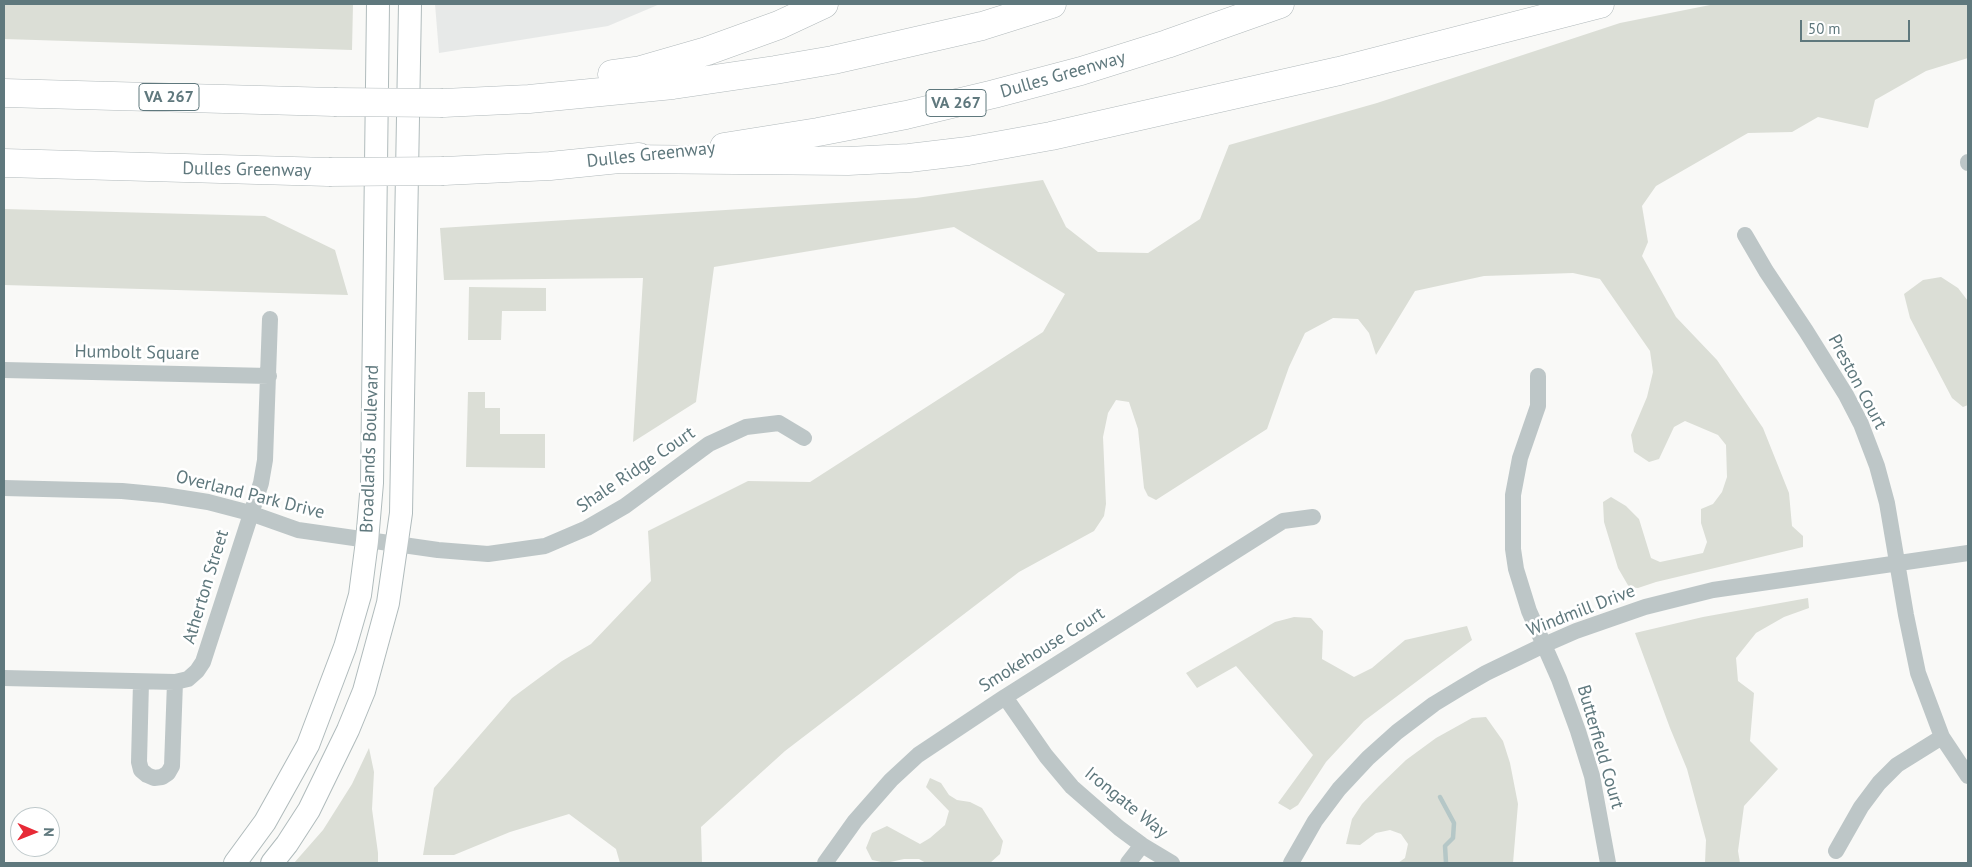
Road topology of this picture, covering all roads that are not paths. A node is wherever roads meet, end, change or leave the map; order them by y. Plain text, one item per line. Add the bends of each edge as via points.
1 (378, 4) edge
2 (410, 4) edge
3 (824, 4) edge
4 (1052, 4) edge
5 (1280, 4) edge
6 (1600, 4) edge
7 (4, 93) edge
8 (442, 103) junction
9 (621, 159) junction
10 (4, 163) edge
11 (1745, 235) dead end
12 (270, 319) dead end
13 (4, 370) edge
14 (268, 376) junction
15 (1538, 376) dead end
16 (804, 438) dead end
17 (4, 488) edge
18 (250, 513) junction
19 (1314, 517) dead end
20 (368, 540) junction
21 (397, 544) junction
22 (1968, 553) edge
23 (1898, 563) junction
24 (1544, 645) junction
25 (4, 678) edge
26 (141, 682) junction
27 (175, 682) junction
28 (1005, 697) junction
29 (1942, 737) junction
30 (1968, 776) edge
31 (1142, 845) junction
32 (1836, 851) dead end
33 (235, 863) edge
34 (272, 863) edge
35 (825, 863) edge
36 (1128, 863) edge
37 (1172, 863) edge
38 (1291, 863) edge
39 (1608, 863) edge

1 - 20 main road, Broadlands Boulevard via 372,483
2 - 21 main road, Broadlands Boulevard via 403,444
3 - 8 highway via 751,36 641,70
4 - 8 highway, VA 267 via 982,26 775,70 673,85 529,99
5 - 9 highway, Dulles Greenway / VA 267 via 1081,71 985,96 818,132
6 - 9 highway via 1339,71 1051,136 968,151 848,161
7 - 8 highway, VA 267, bridge
9 - 10 highway, Dulles Greenway / VA 267, bridge via 444,171 329,172
11 - 23 street, Preston Court via 1861,424 1887,503
12 - 14 street, Atherton Street
13 - 14 street, Humbolt Square
14 - 18 street, Atherton Street via 265,460
15 - 24 street, Butterfield Court via 1538,406 1520,458 1511,527 1519,582
16 - 21 street, Shale Ridge Court via 779,423 746,426 709,444 588,528 545,546 488,554
17 - 18 street, Overland Park Drive via 164,495
18 - 20 street, Overland Park Drive via 298,530
18 - 27 street, Atherton Street via 203,662 188,679
19 - 28 street, Smokehouse Court via 1283,521
20 - 21 street, Overland Park Drive
20 - 33 main road, Broadlands Boulevard via 360,595 345,647 308,745 265,822
21 - 34 main road, Broadlands Boulevard via 388,603 364,691 309,810
22 - 23 street, Windmill Drive
23 - 24 street, Windmill Drive via 1713,590 1636,610
23 - 29 street, Preston Court via 1913,656
24 - 38 street, Windmill Drive via 1462,687 1397,732 1339,789 1315,821
24 - 39 street, Butterfield Court via 1592,776
25 - 26 street, Atherton Street
26 - 27 street, Atherton Street
26 - 27 street via 139,762 146,775 154,778 168,773 172,766
28 - 31 street, Irongate Way via 1046,756 1072,786
28 - 35 street, Smokehouse Court via 918,755 855,821
29 - 30 street, Preston Court
29 - 32 street via 1897,765 1879,782 1860,807
31 - 36 street
31 - 37 street, Irongate Way

